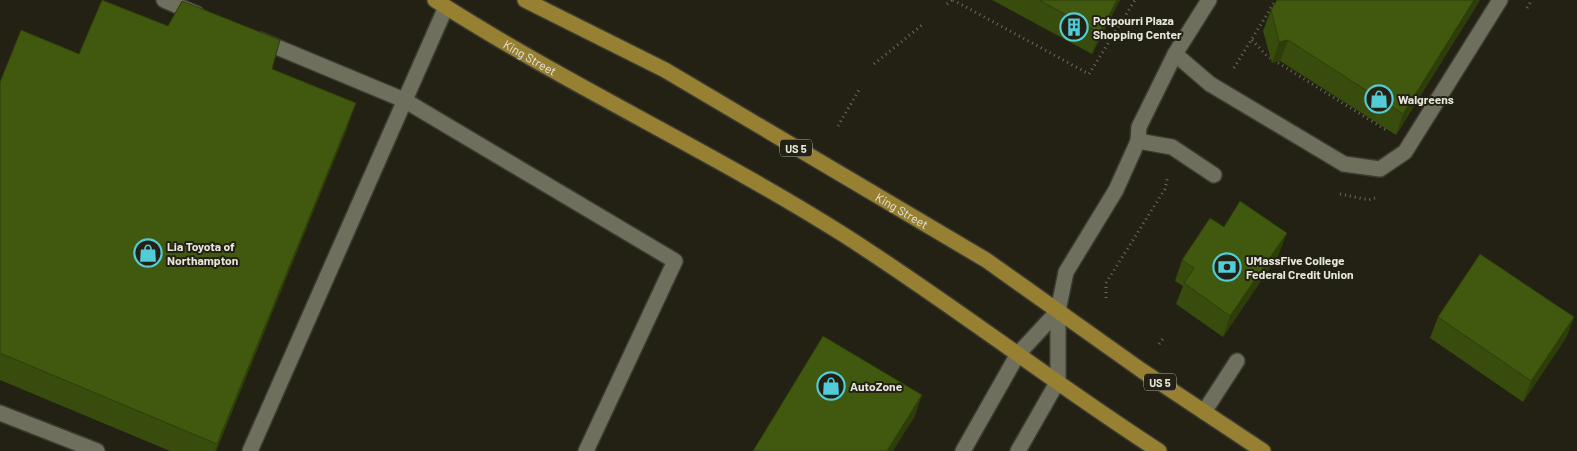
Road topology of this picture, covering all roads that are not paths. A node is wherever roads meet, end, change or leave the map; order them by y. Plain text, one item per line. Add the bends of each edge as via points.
1 (164, 0) edge
2 (525, 0) edge
3 (1209, 0) edge
4 (1500, 0) edge
5 (440, 4) edge
6 (210, 19) edge
7 (247, 35) edge
8 (1175, 54) junction
9 (404, 100) junction
10 (1138, 141) junction
11 (1214, 175) dead end
12 (1058, 312) junction
13 (1018, 354) junction
14 (1236, 361) dead end
15 (1058, 382) junction
16 (1204, 412) junction
17 (0, 413) edge
18 (97, 451) edge
19 (250, 451) edge
20 (586, 451) edge
21 (963, 451) edge
22 (1018, 451) edge
23 (1159, 451) edge
24 (1263, 451) edge

1 - 6 lane
2 - 12 main road, King Street / US 5 via 665,70 986,260
3 - 8 lane
4 - 8 lane via 1405,152 1380,169 1344,164 1210,84
5 - 9 lane
5 - 13 main road, King Street via 828,226
7 - 9 lane
8 - 10 lane via 1140,127
9 - 19 lane
9 - 20 lane via 675,261
10 - 11 lane via 1172,147
10 - 12 lane via 1116,190 1066,272
12 - 13 lane
12 - 15 lane
12 - 16 main road, King Street / US 5
13 - 15 main road, King Street
13 - 21 lane
14 - 16 lane
15 - 22 lane
15 - 23 main road, King Street
16 - 24 main road, King Street / US 5
17 - 18 lane

